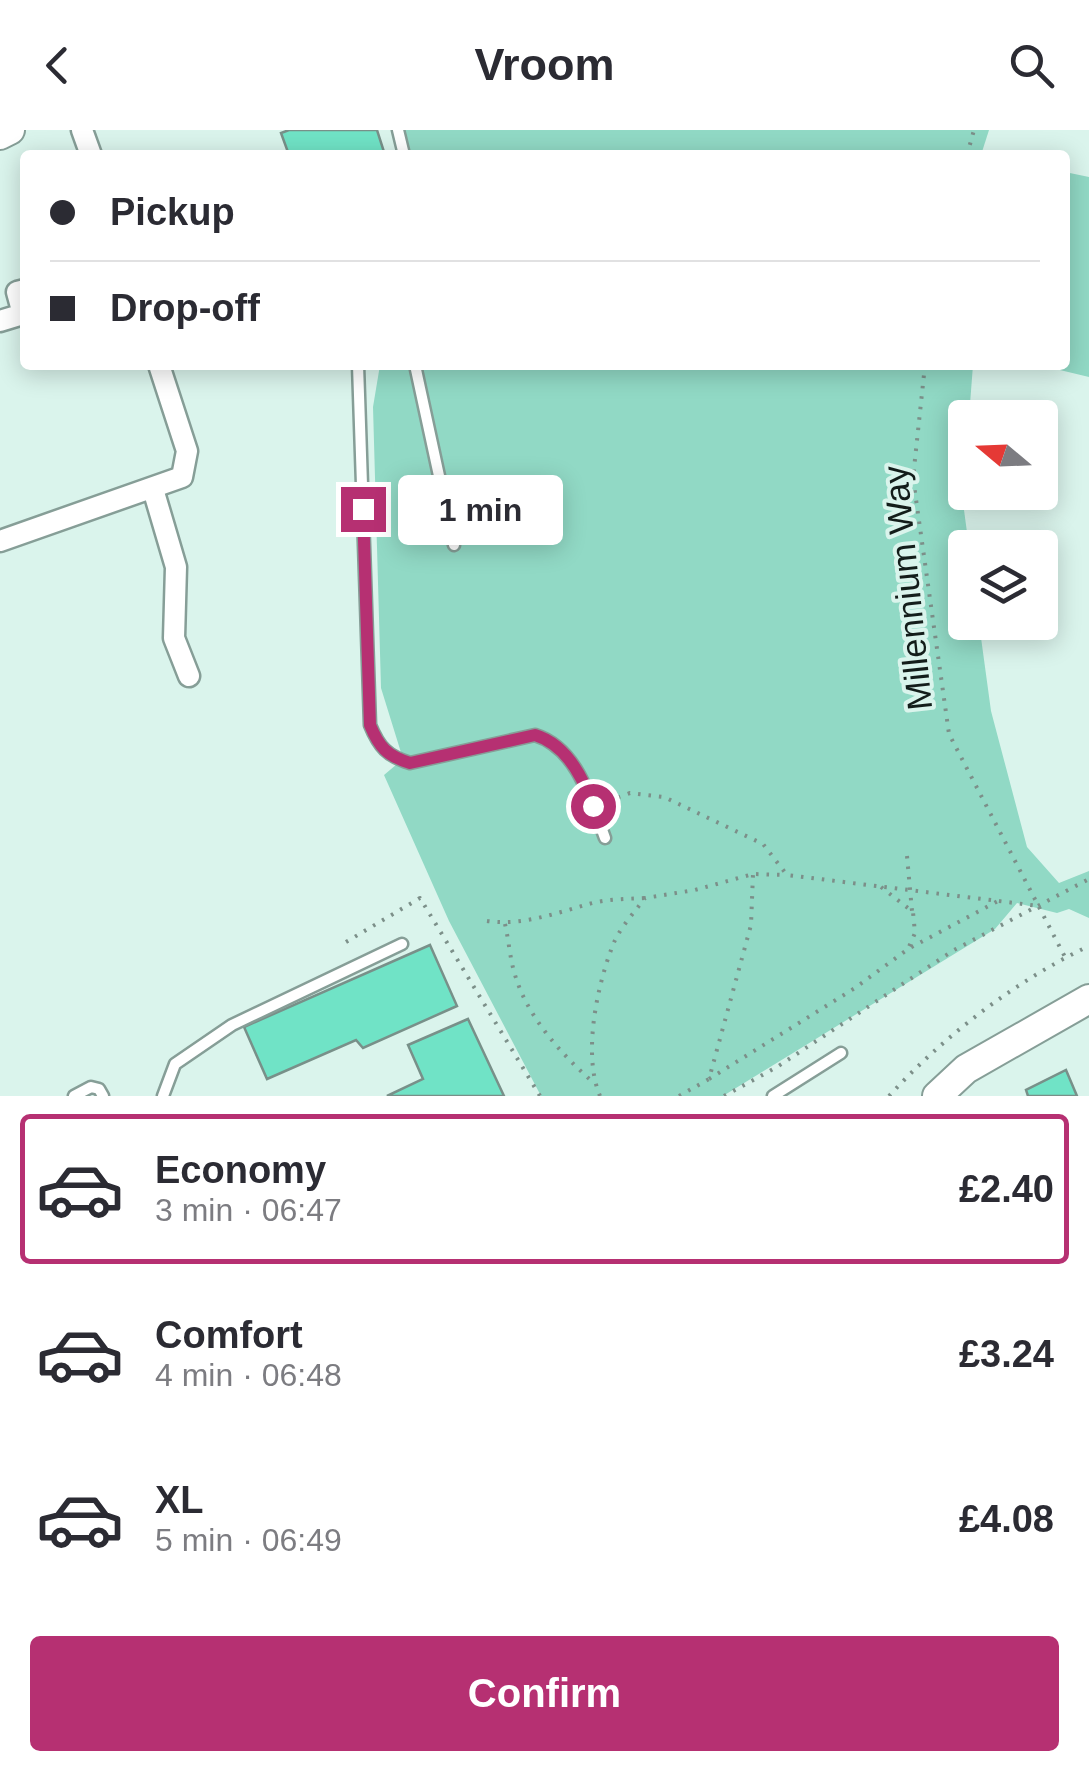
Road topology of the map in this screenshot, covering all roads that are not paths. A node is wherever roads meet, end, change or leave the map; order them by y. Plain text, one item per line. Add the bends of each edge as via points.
1 (10, 130) edge
2 (0, 135) edge
3 (161, 370) edge
4 (358, 370) edge
5 (416, 370) edge
6 (154, 489) junction
7 (0, 541) edge
8 (454, 546) dead end
9 (190, 676) dead end
10 (605, 838) dead end
11 (402, 944) dead end
12 (1089, 1000) edge
13 (841, 1053) dead end
14 (74, 1096) edge
15 (103, 1096) edge
16 (163, 1096) edge
17 (773, 1096) edge
18 (938, 1096) edge

1 - 2 main road
3 - 6 street via 186,451 182,477
4 - 10 lane via 370,725 379,746 410,763 535,735 550,740 584,780
5 - 8 lane
6 - 7 street
6 - 9 street via 176,567 174,638
11 - 16 lane via 232,1026 176,1064
12 - 18 main road via 966,1069
13 - 17 lane
14 - 15 lane via 91,1087

